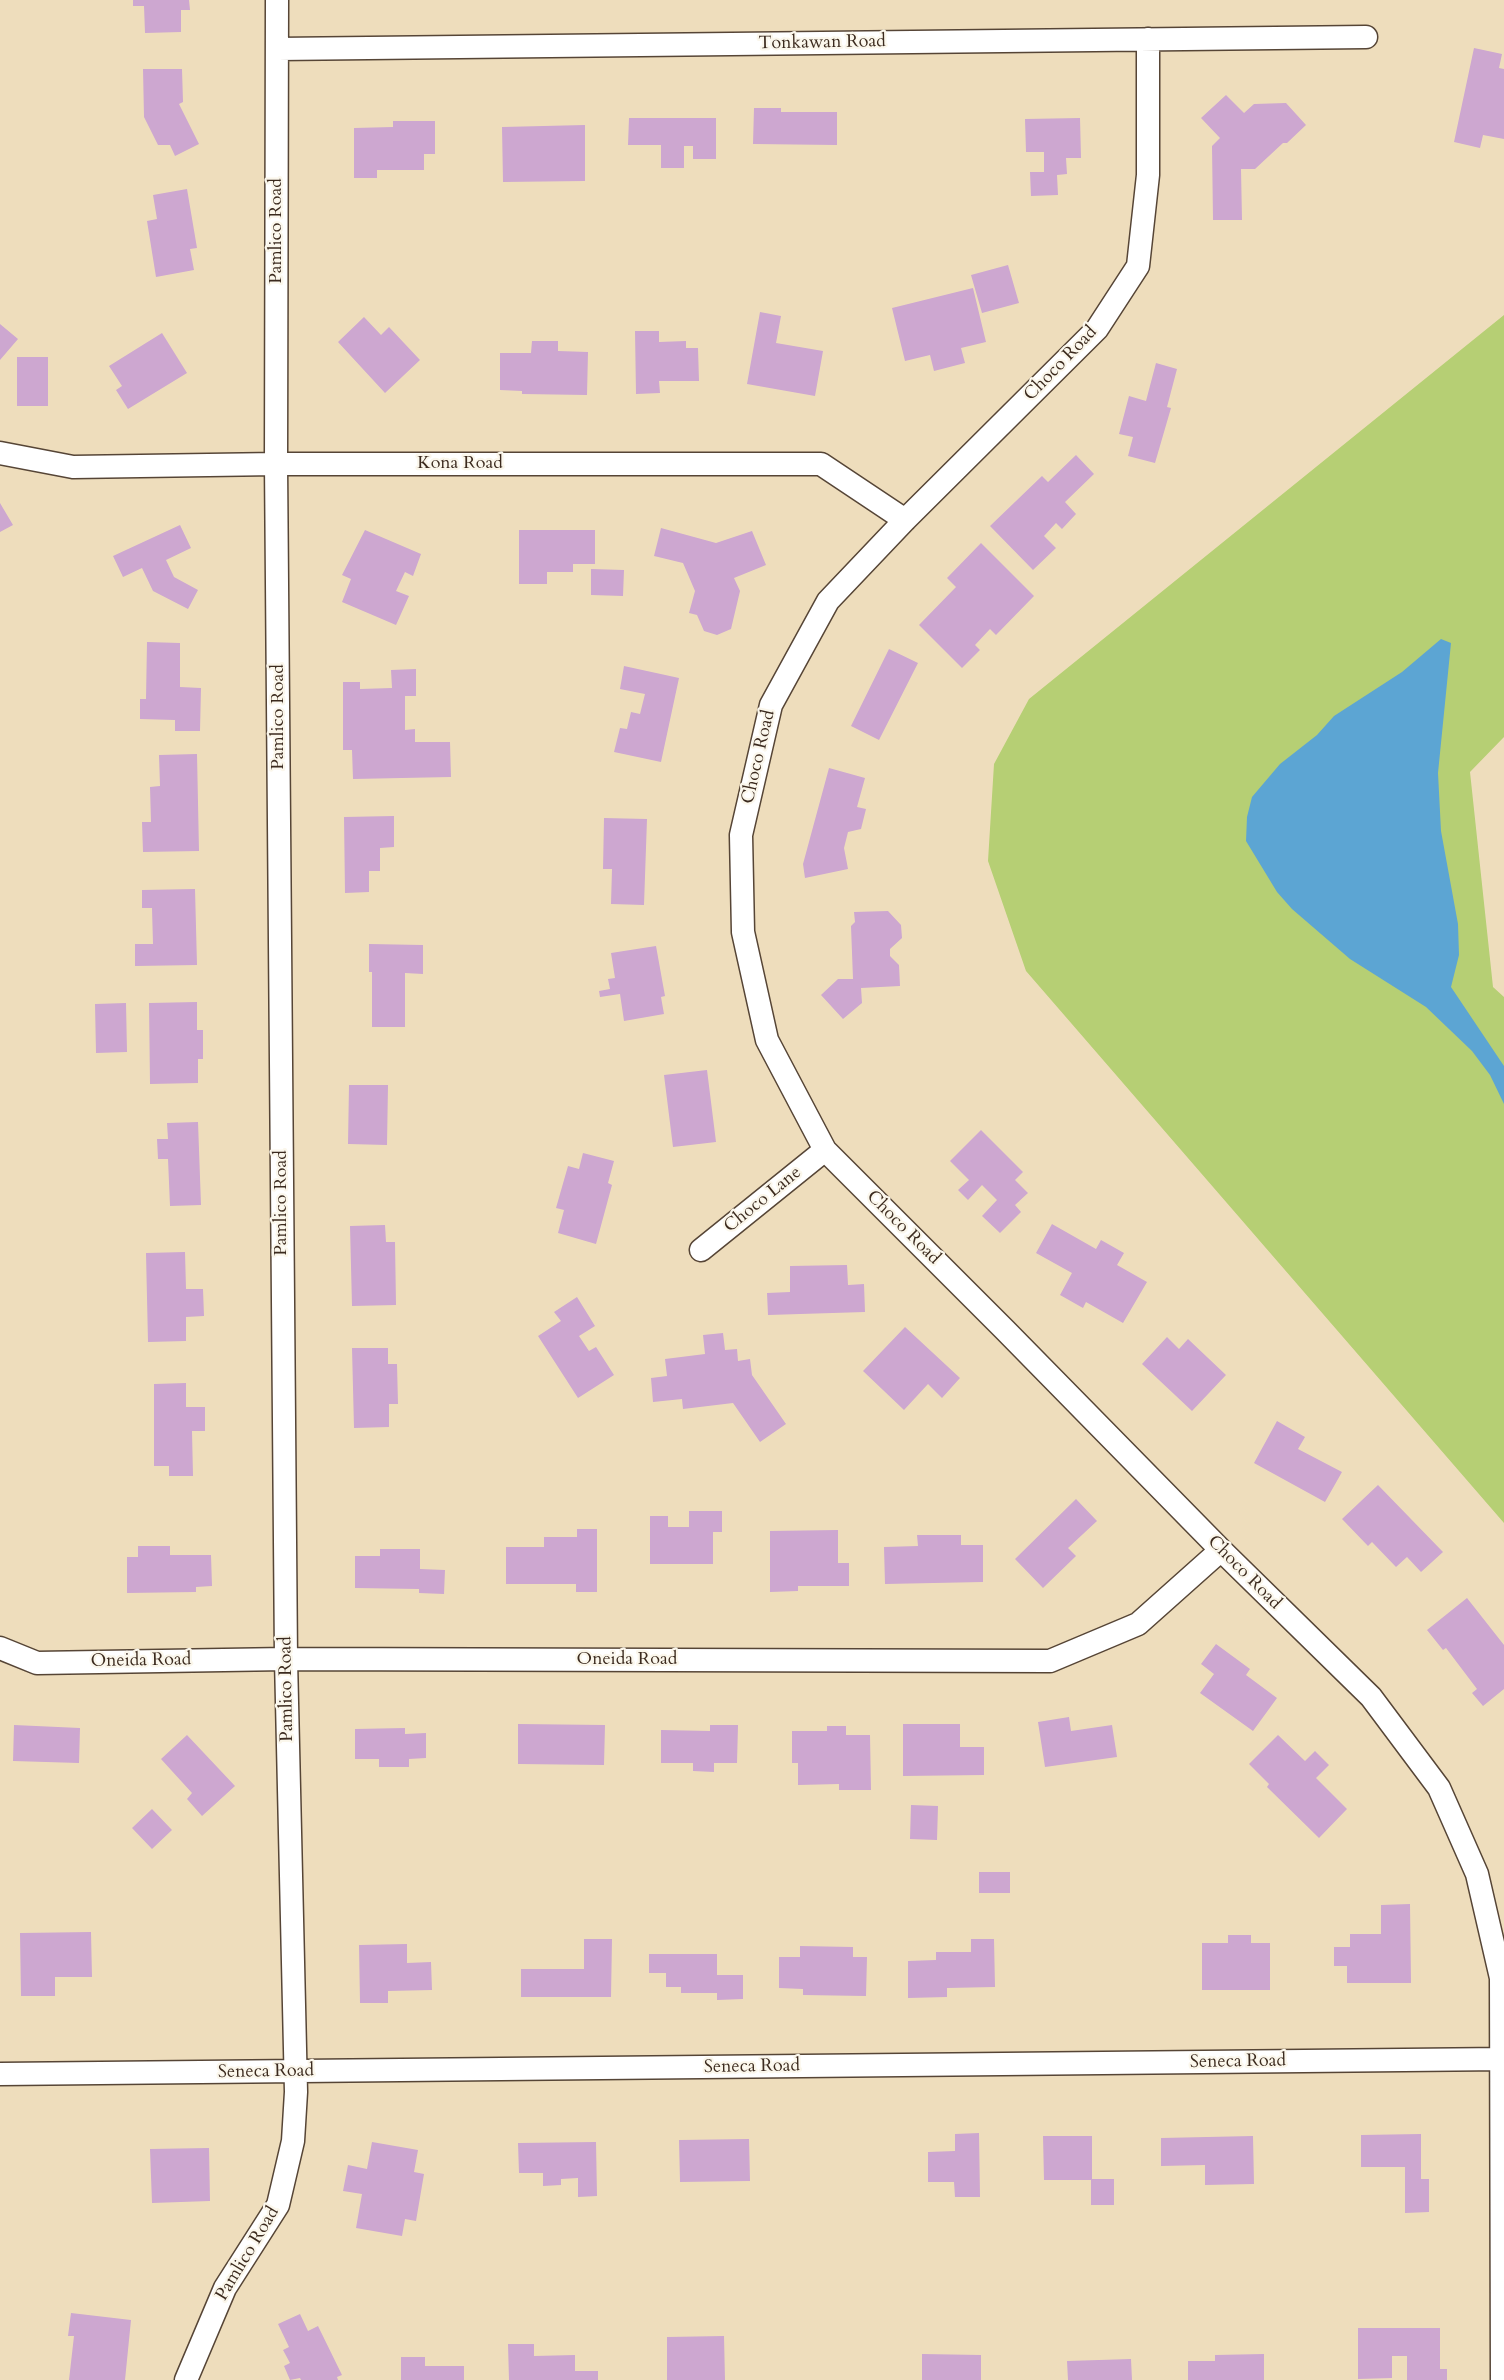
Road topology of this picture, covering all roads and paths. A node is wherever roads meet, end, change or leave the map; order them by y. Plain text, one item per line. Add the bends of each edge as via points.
1 (277, 0) edge
2 (1366, 37) dead end
3 (1148, 39) junction
4 (278, 49) junction
5 (0, 453) edge
6 (276, 464) junction
7 (905, 520) junction
8 (825, 1150) junction
9 (701, 1250) dead end
10 (1221, 1550) junction
11 (0, 1648) edge
12 (286, 1659) junction
13 (1502, 2059) edge
14 (295, 2071) junction
15 (0, 2074) edge
16 (186, 2380) edge
17 (1502, 2380) edge

1 - 4 street, Pamlico Road
2 - 3 street, Tonkawan Road
3 - 4 street, Tonkawan Road
3 - 7 street, Choco Road via 1148,175 1138,266 1097,329
4 - 6 street, Pamlico Road
5 - 6 street, Kona Road via 73,467
6 - 7 street, Kona Road via 821,464
6 - 12 street, Pamlico Road
7 - 8 street, Choco Road via 828,601 771,705 741,835 743,932 767,1040
8 - 9 street, Choco Lane
8 - 10 street, Choco Road
10 - 12 street, Oneida Road via 1137,1624 1050,1661
10 - 13 street, Choco Road via 1371,1697 1439,1788 1477,1874 1501,1978
11 - 12 street, Oneida Road via 37,1663
12 - 14 street, Pamlico Road
13 - 14 street, Seneca Road
13 - 17 street, Choco Road
14 - 15 street, Seneca Road
14 - 16 street, Pamlico Road via 293,2141 278,2205 225,2288

